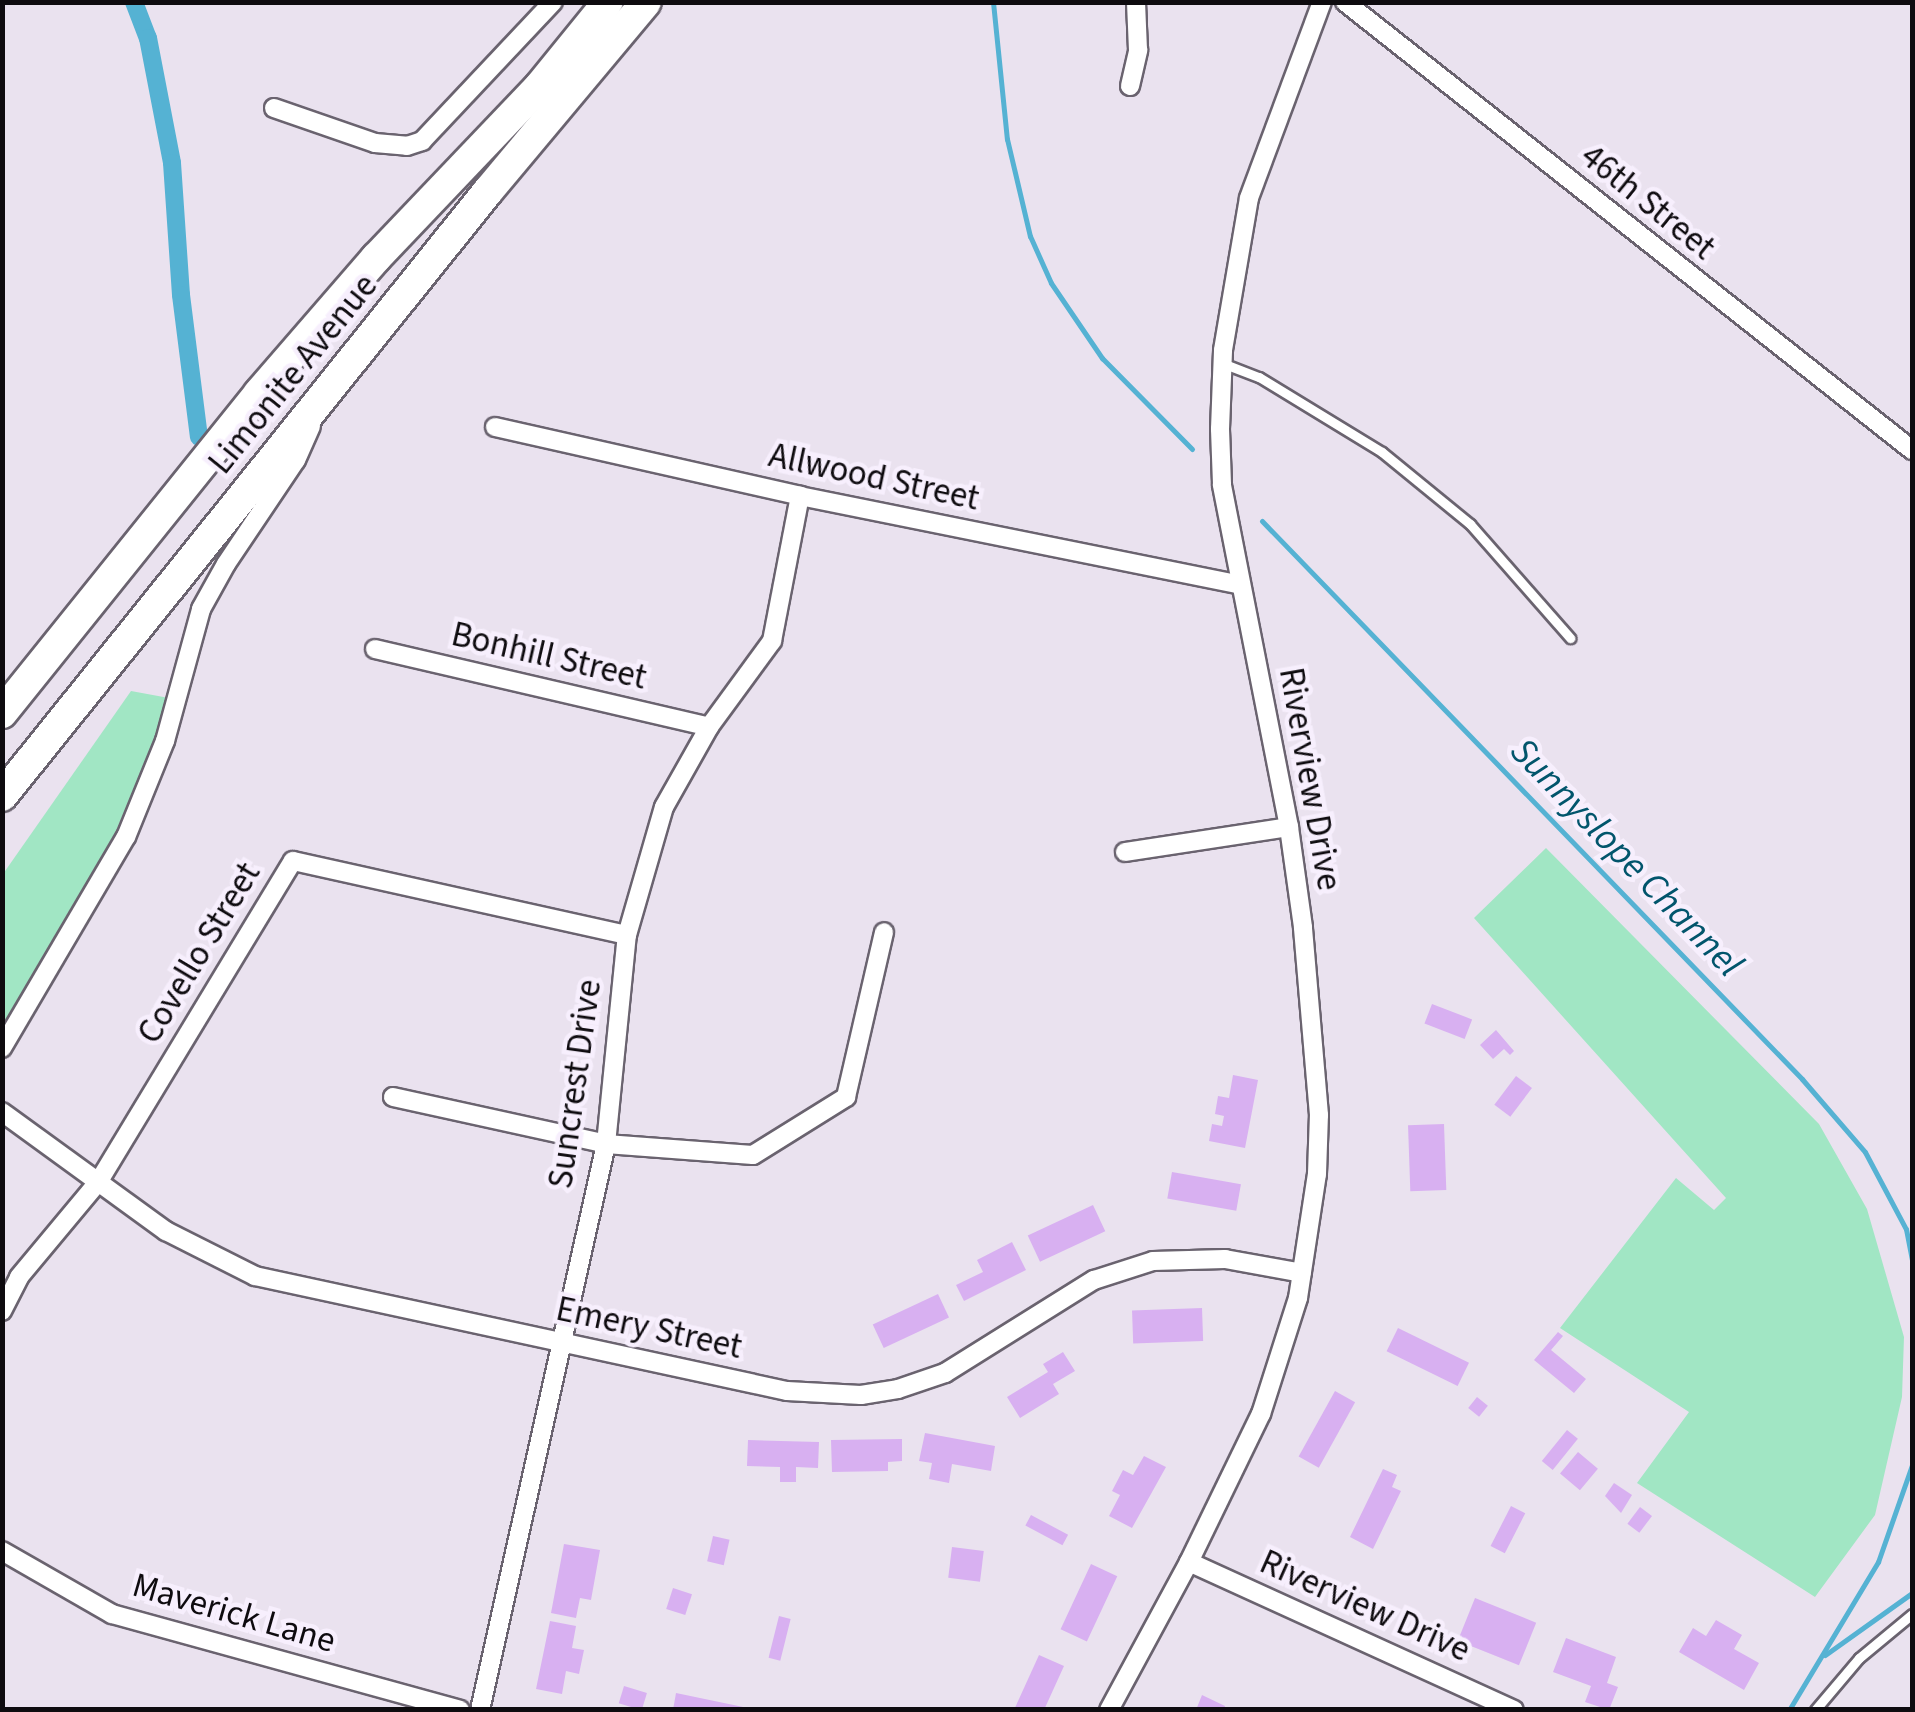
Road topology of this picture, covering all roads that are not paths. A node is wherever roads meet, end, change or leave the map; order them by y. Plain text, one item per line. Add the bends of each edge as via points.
1 (553, 2) edge
2 (608, 2) edge
3 (646, 2) edge
4 (1136, 2) edge
5 (1322, 2) edge
6 (1345, 2) edge
7 (1130, 86) dead end
8 (274, 108) dead end
9 (1222, 363) junction
10 (325, 395) junction
11 (496, 426) dead end
12 (1912, 450) edge
13 (800, 496) junction
14 (1240, 585) junction
15 (1570, 638) dead end
16 (375, 649) dead end
17 (2, 713) edge
18 (709, 727) junction
19 (2, 796) edge
20 (1289, 827) junction
21 (1125, 852) dead end
22 (884, 932) dead end
23 (627, 935) junction
24 (2, 1048) edge
25 (393, 1097) dead end
26 (2, 1112) edge
27 (606, 1144) junction
28 (98, 1181) junction
29 (1302, 1274) junction
30 (2, 1311) edge
31 (561, 1343) junction
32 (2, 1551) edge
33 (1190, 1562) junction
34 (1912, 1614) edge
35 (460, 1710) edge
36 (480, 1710) edge
37 (1110, 1710) edge
38 (1514, 1710) edge
39 (1814, 1710) edge

1 - 8 street via 422,142 375,143
2 - 17 main road, Limonite Avenue via 539,87 259,392
3 - 10 main road, Limonite Avenue
4 - 7 street via 1138,50
5 - 9 street, Riverview Drive via 1249,198
6 - 12 street, 46th Street
9 - 14 street, Riverview Drive via 1222,484
9 - 15 lane via 1259,377 1382,452 1470,524
10 - 19 main road, Limonite Avenue
10 - 24 street via 296,460 202,609 166,740 126,838
11 - 13 street, Allwood Street
13 - 14 street, Allwood Street
13 - 18 street, Suncrest Drive via 772,641
14 - 20 street, Riverview Drive
16 - 18 street, Bonhill Street
18 - 23 street, Suncrest Drive via 664,808
20 - 21 street
20 - 29 street, Riverview Drive via 1319,1116
22 - 27 street via 846,1096 754,1155
23 - 27 street, Suncrest Drive
23 - 28 street, Covello Street via 293,861
25 - 27 street
26 - 28 street, Emery Street
27 - 31 street, Suncrest Drive
28 - 30 street, Covello Street via 19,1278
28 - 31 street, Emery Street via 166,1231 255,1276
29 - 31 street, Emery Street via 1190,1257 1123,1269 1062,1298 945,1373 861,1394 787,1391
29 - 33 street, Riverview Drive via 1261,1414
31 - 36 street, Suncrest Drive
32 - 35 street, Maverick Lane via 112,1614
33 - 37 street, Riverview Drive
33 - 38 street, Riverview Drive
34 - 39 lane via 1858,1658

